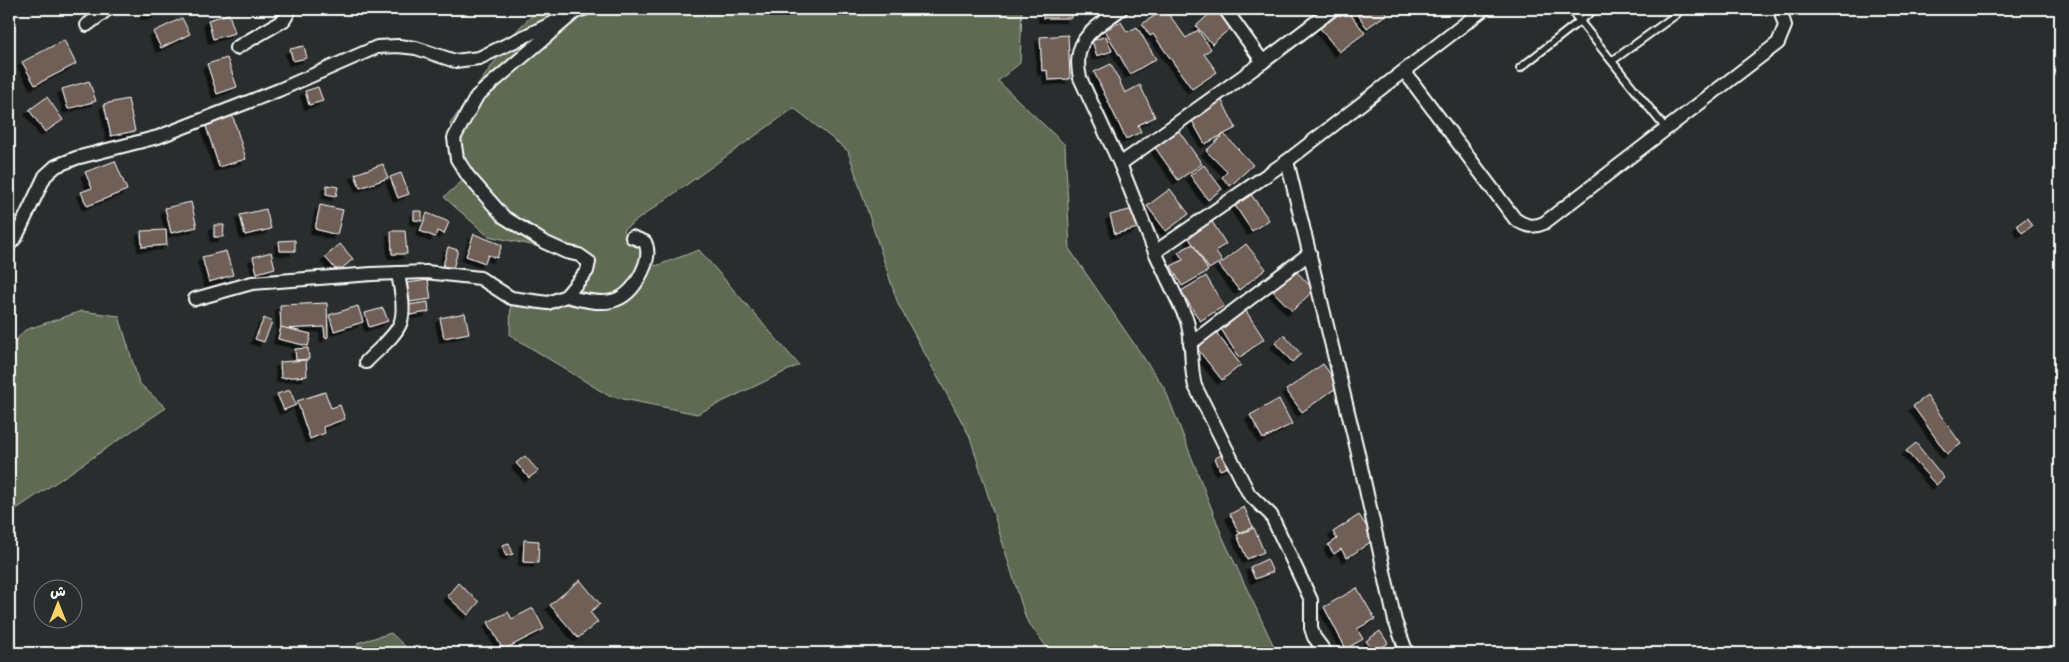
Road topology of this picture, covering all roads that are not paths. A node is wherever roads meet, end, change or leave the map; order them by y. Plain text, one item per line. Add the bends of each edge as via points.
1 (108, 9) edge
2 (288, 9) edge
3 (1121, 9) edge
4 (1225, 9) edge
5 (1333, 9) edge
6 (1484, 9) edge
7 (1570, 9) edge
8 (1595, 9) edge
9 (1680, 9) edge
10 (1780, 9) edge
11 (580, 10) edge
12 (1580, 21) junction
13 (87, 25) dead end
14 (236, 48) dead end
15 (1612, 61) junction
16 (1263, 62) junction
17 (1520, 68) dead end
18 (1404, 71) junction
19 (1667, 130) junction
20 (1287, 161) junction
21 (1120, 164) junction
22 (632, 237) dead end
23 (9, 245) edge
24 (1155, 252) junction
25 (1310, 253) junction
26 (398, 273) junction
27 (566, 296) junction
28 (195, 299) dead end
29 (1190, 344) junction
30 (366, 362) dead end
31 (1326, 653) edge
32 (1407, 653) edge

1 - 13 street
2 - 14 street via 284,20
3 - 21 street via 1089,32 1082,42 1077,66
4 - 16 street
5 - 16 street
6 - 18 street
7 - 12 lane
8 - 12 lane
9 - 15 lane
10 - 19 street via 1785,26 1778,43
11 - 23 street via 464,62 416,48 377,47 158,138 56,166 45,176 16,237
11 - 27 street via 477,96 454,138 457,159 504,217 544,242 589,262 587,271
12 - 15 lane
12 - 17 lane
15 - 19 lane
16 - 21 street
18 - 19 street via 1516,220 1526,225 1544,223
18 - 20 street
20 - 24 street
20 - 25 street
21 - 24 street
22 - 27 street via 645,242 649,249 646,263 630,293 606,302 588,302
24 - 29 street via 1186,318
25 - 29 street
25 - 32 street via 1396,621
26 - 27 street via 426,272 480,278 511,298 548,302
26 - 28 street via 252,284
26 - 30 street via 401,323
29 - 31 street via 1195,386 1249,494 1271,515 1311,600 1314,637

